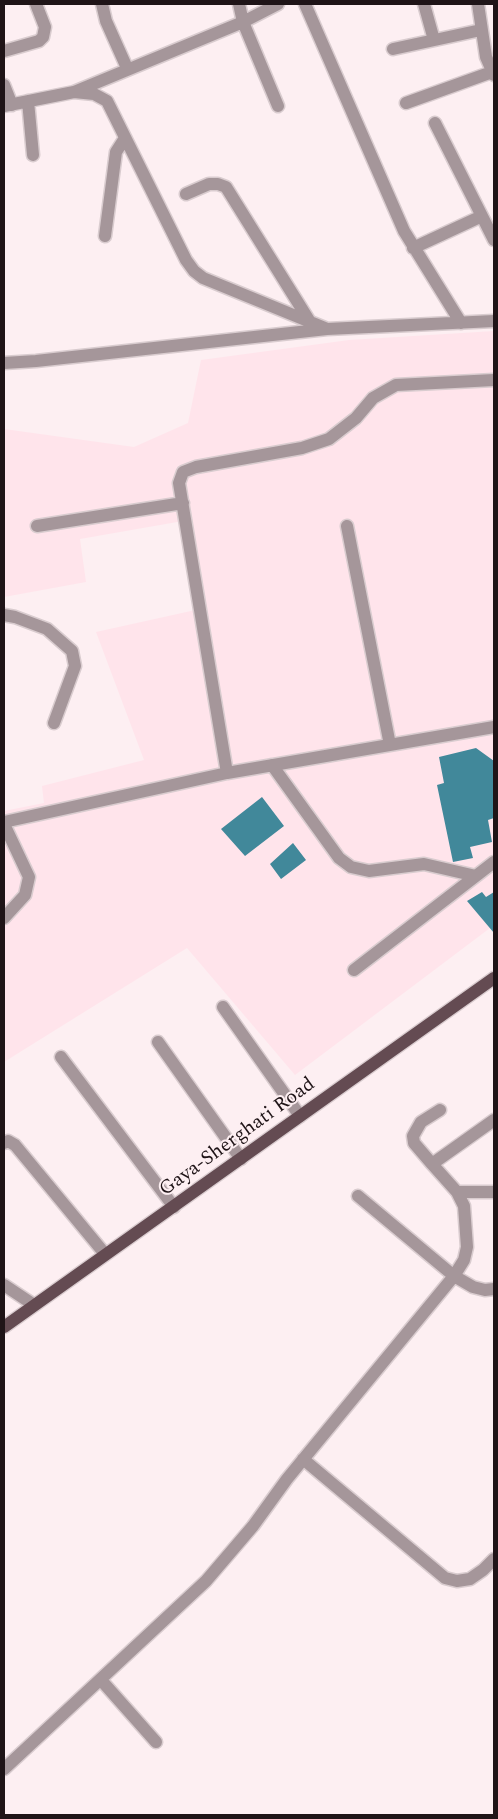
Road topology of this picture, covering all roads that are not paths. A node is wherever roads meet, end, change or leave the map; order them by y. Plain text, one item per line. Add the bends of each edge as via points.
1 (36, 4) edge
2 (102, 4) edge
3 (239, 4) edge
4 (278, 4) edge
5 (305, 4) edge
6 (424, 4) edge
7 (478, 4) edge
8 (243, 22) junction
9 (481, 30) junction
10 (434, 40) junction
11 (393, 49) dead end
12 (4, 51) edge
13 (127, 68) junction
14 (493, 74) edge
15 (4, 85) edge
16 (74, 92) junction
17 (28, 101) junction
18 (406, 103) dead end
19 (8, 105) edge
20 (278, 106) dead end
21 (434, 123) dead end
22 (125, 138) junction
23 (33, 156) dead end
24 (186, 194) dead end
25 (482, 216) junction
26 (105, 236) dead end
27 (494, 240) edge
28 (413, 248) junction
29 (494, 321) edge
30 (310, 322) junction
31 (461, 323) junction
32 (327, 328) junction
33 (4, 363) edge
34 (494, 380) edge
35 (183, 503) junction
36 (38, 526) dead end
37 (347, 526) dead end
38 (4, 615) edge
39 (54, 723) dead end
40 (494, 727) edge
41 (390, 745) junction
42 (272, 765) junction
43 (227, 773) junction
44 (4, 823) edge
45 (494, 862) edge
46 (476, 876) junction
47 (4, 918) edge
48 (354, 970) dead end
49 (494, 978) edge
50 (223, 1007) dead end
51 (158, 1042) dead end
52 (61, 1057) dead end
53 (440, 1110) dead end
54 (300, 1116) junction
55 (494, 1120) edge
56 (4, 1143) edge
57 (241, 1159) junction
58 (432, 1164) junction
59 (457, 1192) junction
60 (494, 1192) edge
61 (358, 1196) dead end
62 (174, 1207) junction
63 (105, 1254) junction
64 (454, 1276) junction
65 (4, 1285) edge
66 (494, 1288) edge
67 (34, 1305) junction
68 (4, 1327) edge
69 (303, 1458) junction
70 (494, 1559) edge
71 (101, 1680) junction
72 (156, 1742) dead end
73 (4, 1769) edge

1 - 12 street via 45,27 43,37
2 - 13 street
3 - 8 street
4 - 8 street
5 - 28 street
6 - 10 street
7 - 9 street
8 - 13 street
8 - 20 street
9 - 10 street
9 - 14 street
10 - 11 street
13 - 16 street
14 - 18 street
15 - 19 street
16 - 17 street
16 - 22 street via 94,94 106,101
17 - 19 street
17 - 23 street
21 - 25 street
22 - 26 street via 116,152
22 - 30 street via 194,271 203,278
24 - 30 street via 209,184 226,187
25 - 27 street
25 - 28 street
28 - 31 street
29 - 31 street
30 - 32 street
31 - 32 street
32 - 33 street
34 - 35 street via 396,386 373,398 356,418 329,439 302,448 183,472 179,483
35 - 36 street
35 - 43 street
37 - 41 street
38 - 39 street via 47,629 72,651 75,666
40 - 41 street
41 - 42 street
42 - 43 street
42 - 46 street via 339,858 351,867 370,872 424,864
43 - 44 street
44 - 47 street via 29,877 25,895
45 - 46 street
46 - 48 street
49 - 54 main road, Gaya-Sherghati Road
50 - 54 street
51 - 57 street
52 - 62 street
53 - 58 street via 422,1122 412,1136 414,1144
54 - 57 main road, Gaya-Sherghati Road
55 - 58 street
56 - 63 street via 8,1141 15,1145
57 - 62 main road, Gaya-Sherghati Road
58 - 59 street
59 - 60 street
59 - 64 street via 464,1206 467,1247 464,1260
61 - 64 street
62 - 63 main road, Gaya-Sherghati Road
63 - 67 main road, Gaya-Sherghati Road
64 - 66 street via 473,1287
64 - 69 street
65 - 67 street
67 - 68 main road, Gaya-Sherghati Road
69 - 70 street via 445,1578 457,1581 470,1579
69 - 71 street via 253,1526 206,1581
71 - 72 street
71 - 73 street

